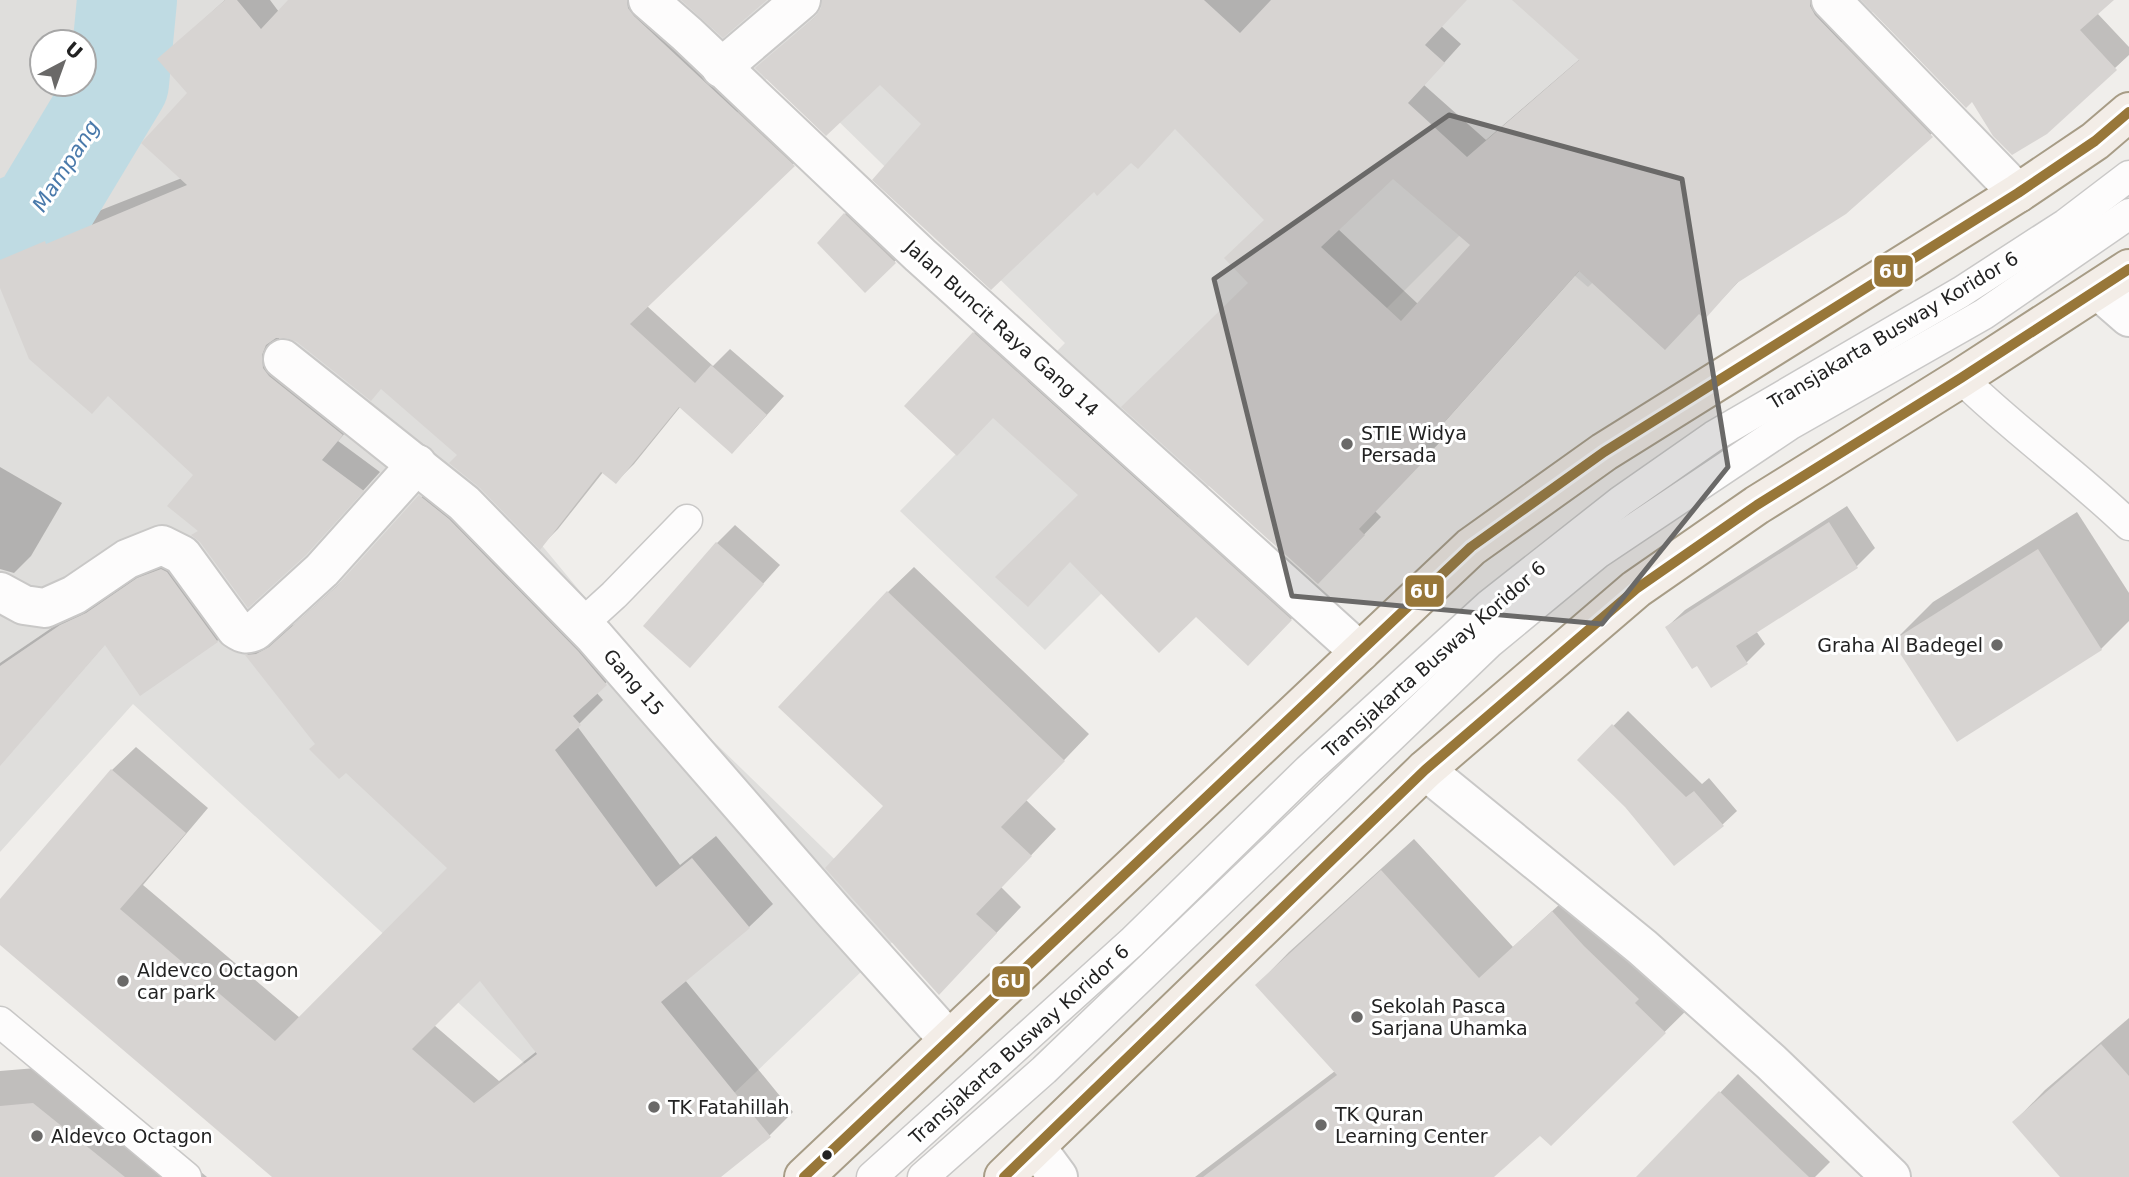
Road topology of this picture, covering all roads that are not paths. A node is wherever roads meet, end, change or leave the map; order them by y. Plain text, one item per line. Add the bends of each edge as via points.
1 (648, 0) edge
2 (801, 0) edge
3 (1831, 0) edge
4 (721, 68) junction
5 (2129, 112) edge
6 (2129, 176) edge
7 (2018, 193) junction
8 (2129, 214) edge
9 (2129, 269) edge
10 (2098, 290) junction
11 (2129, 317) edge
12 (283, 359) dead end
13 (1961, 378) junction
14 (417, 464) junction
15 (687, 520) dead end
16 (2129, 525) edge
17 (0, 592) edge
18 (581, 625) junction
19 (1360, 652) junction
20 (1425, 771) junction
21 (0, 1022) edge
22 (949, 1040) junction
23 (1036, 1147) junction
24 (186, 1177) edge
25 (804, 1177) edge
26 (873, 1177) edge
27 (923, 1177) edge
28 (1004, 1177) edge
29 (1058, 1177) edge
30 (1891, 1177) edge

1 - 4 street, Jalan Buncit Raya Gang 14
2 - 4 street
3 - 7 street
4 - 19 street, Jalan Buncit Raya Gang 14 via 920,255
5 - 7 main road
6 - 26 lane, Transjakarta Busway Koridor 6 via 2066,224 1961,292 1714,436 1621,500 1489,605 1308,770 1132,942
7 - 19 main road via 1604,452 1471,547
8 - 27 lane, Transjakarta Busway Koridor 6 via 1984,314 1789,425 1598,553 1489,643 1044,1070
9 - 10 main road
10 - 11 street
10 - 13 main road
12 - 14 street, Gang 15
13 - 16 lane
13 - 20 main road via 1757,505 1636,589
14 - 17 street via 322,570 250,634 236,629 182,555 162,545 127,558 74,595 45,608 24,605
14 - 18 street, Gang 15 via 464,503
15 - 18 lane
18 - 22 street, Gang 15
19 - 22 main road
20 - 23 main road
20 - 30 street via 1642,947
21 - 24 lane
22 - 25 main road
23 - 28 main road
23 - 29 street

